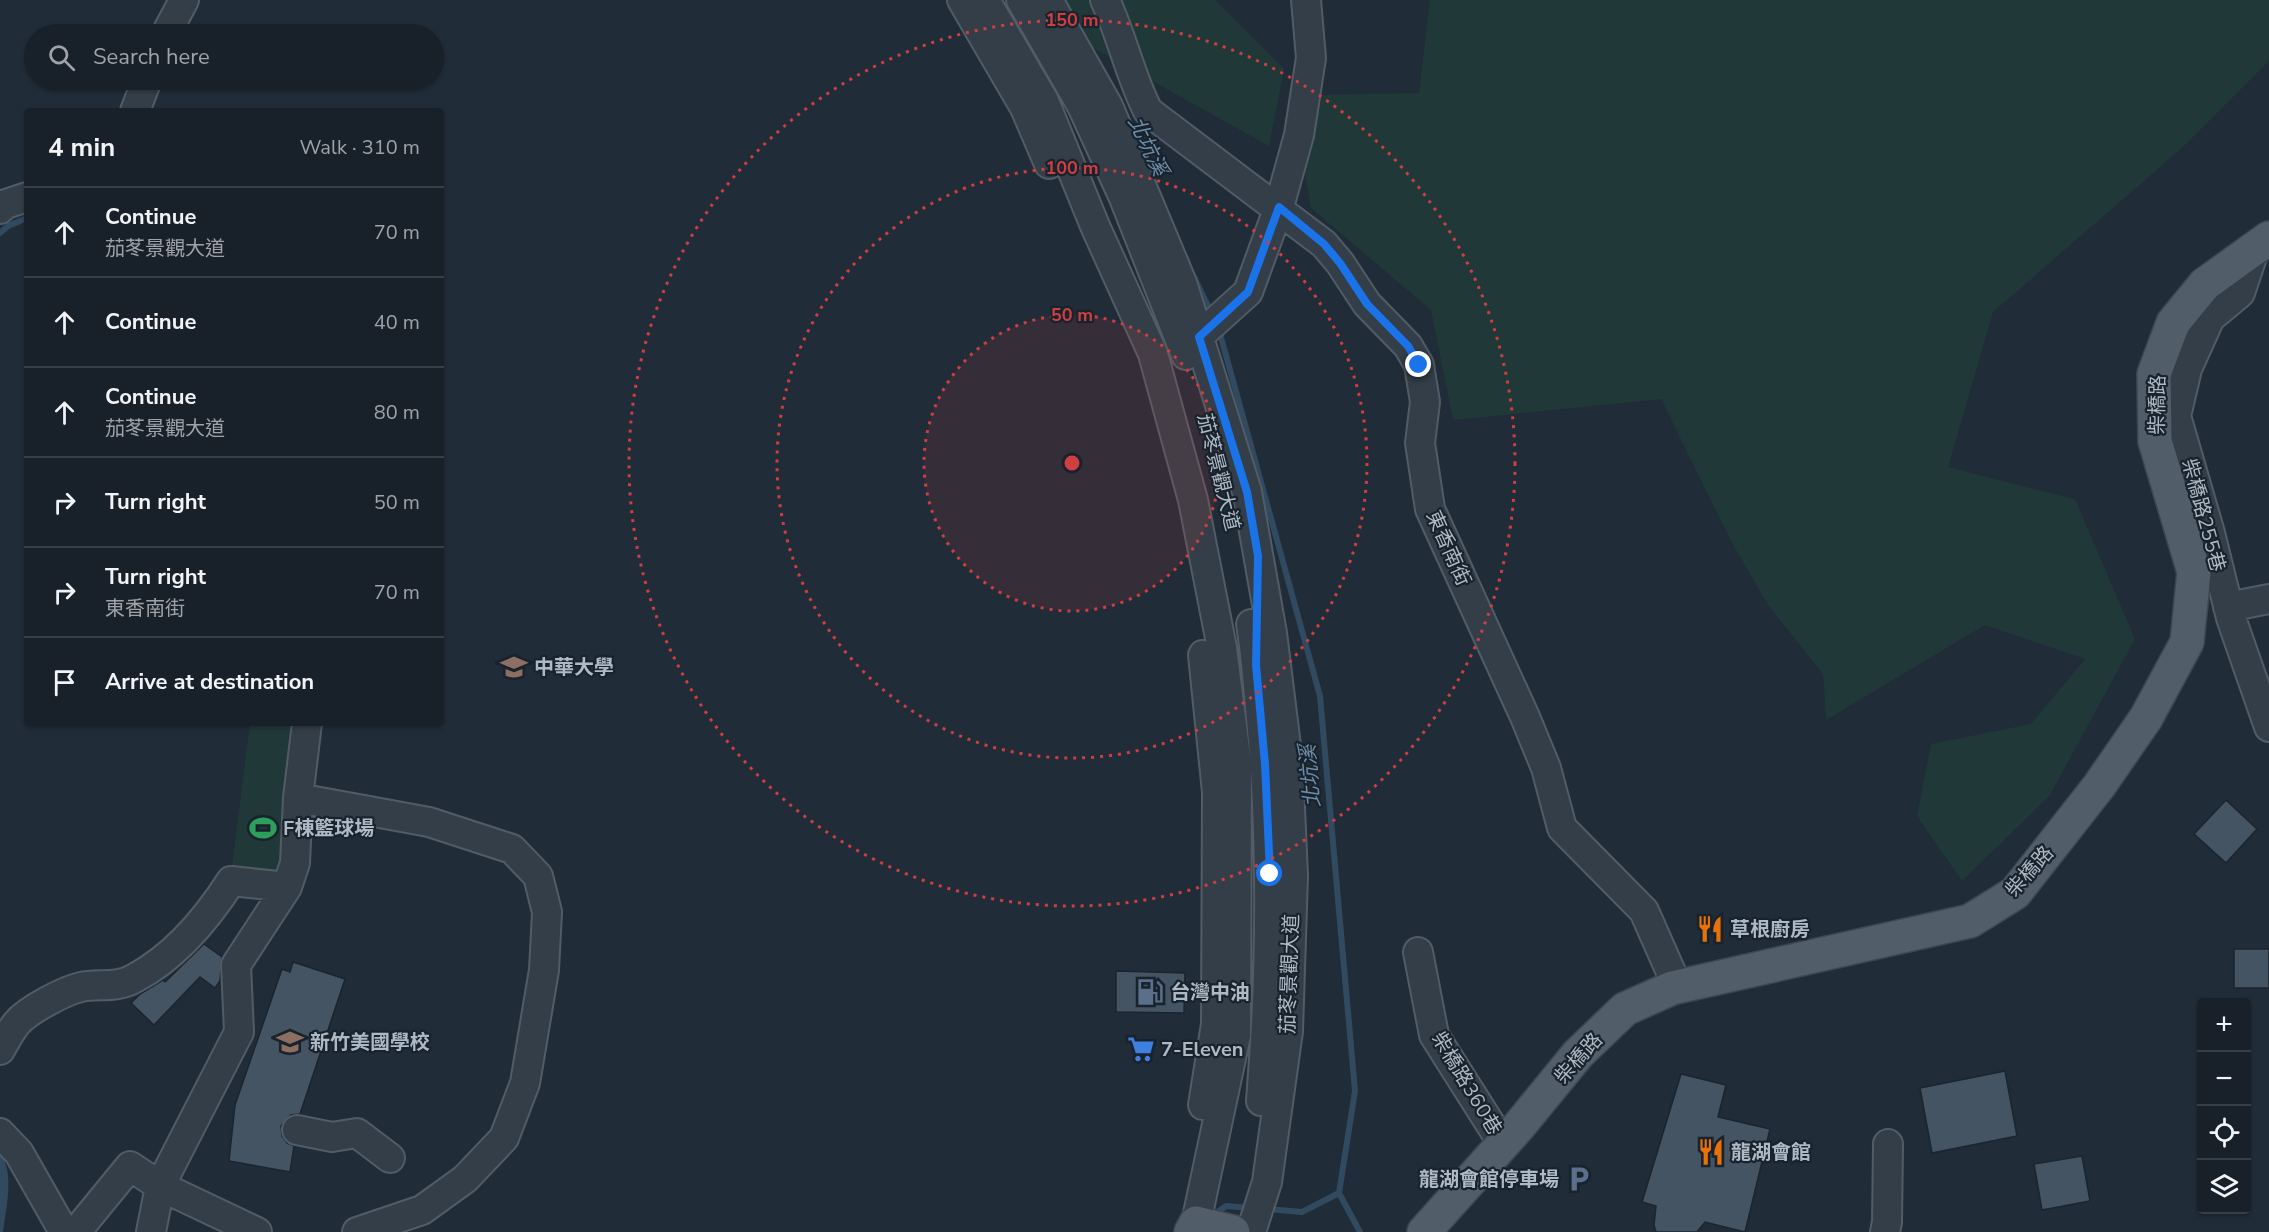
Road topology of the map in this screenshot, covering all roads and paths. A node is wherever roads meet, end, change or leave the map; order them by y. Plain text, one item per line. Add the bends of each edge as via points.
1 (184, 0) edge
2 (962, 0) edge
3 (985, 0) edge
4 (1021, 0) edge
5 (1048, 0) edge
6 (1105, 0) edge
7 (1306, 0) edge
8 (171, 24) edge
9 (1007, 38) junction
10 (145, 90) edge
11 (141, 108) edge
12 (1024, 108) junction
13 (24, 198) edge
14 (1279, 207) junction
15 (0, 209) edge
16 (2262, 243) edge
17 (1192, 343) junction
18 (1144, 355) junction
19 (1258, 556) junction
20 (2269, 598) edge
21 (2228, 607) junction
22 (1256, 665) junction
23 (307, 726) edge
24 (2269, 727) edge
25 (298, 798) junction
26 (1238, 870) junction
27 (287, 886) junction
28 (1418, 952) dead end
29 (1678, 988) junction
30 (1216, 1024) junction
31 (0, 1050) edge
32 (297, 1131) dead end
33 (0, 1134) edge
34 (1503, 1144) junction
35 (1888, 1144) dead end
36 (390, 1158) dead end
37 (160, 1186) junction
38 (1193, 1228) edge
39 (64, 1232) edge
40 (76, 1232) edge
41 (151, 1232) edge
42 (257, 1232) edge
43 (357, 1232) edge
44 (1233, 1232) edge
45 (1250, 1232) edge
46 (1424, 1232) edge
47 (1885, 1232) edge

1 - 8 street
2 - 12 street, 茄苳景觀大道
3 - 9 street, 茄苳景觀大道
4 - 17 street, 茄苳景觀大道 via 1082,106
5 - 17 street, 茄苳景觀大道 via 1108,106 1182,283
6 - 14 street, 東香南街 via 1148,111
7 - 14 street via 1311,58 1299,135
9 - 12 street
9 - 18 street, 茄苳景觀大道 via 1044,101
10 - 11 street
12 - 18 street, 茄苳景觀大道
13 - 15 street
14 - 17 street via 1248,292
14 - 29 street, 東香南街 via 1324,244 1367,304 1408,346 1419,365 1425,402 1420,443 1430,508 1525,717 1546,768 1562,828 1644,911
16 - 21 street, 柴橋路255巷 via 2240,293 2210,318 2187,369 2176,416
16 - 29 main road, 柴橋路 via 2205,284 2174,324 2154,375 2155,441 2194,572 2187,642 2146,718 2099,786 2015,893 1970,921
17 - 19 street, 茄苳景觀大道 via 1247,492
17 - 22 street, 茄苳景觀大道 via 1228,490
18 - 26 street, 茄苳景觀大道 via 1193,500 1222,648 1236,765
18 - 30 street, 茄苳景觀大道 via 1203,648 1217,792
19 - 22 street
19 - 45 street, 茄苳景觀大道 via 1288,762 1293,876 1288,1031 1267,1182
20 - 21 street
21 - 24 street, 柴橋路255巷
22 - 45 street, 茄苳景觀大道 via 1270,874 1266,1031
23 - 25 street
25 - 27 street via 295,863
25 - 43 street via 429,822 512,849 538,876 547,912 544,970 525,1083 504,1138 465,1179 422,1210
26 - 30 street
26 - 38 street, 茄苳景觀大道 via 1236,1035
27 - 31 street via 231,881 208,917 165,957 134,979 104,987 82,986 45,1002 17,1022
27 - 37 street via 236,965 239,1032
28 - 34 street, 柴橋路360巷 via 1434,1035
29 - 34 main road, 柴橋路 via 1625,1009 1578,1054
30 - 38 street, 茄苳景觀大道 via 1194,1160
32 - 36 street via 332,1137 357,1133
33 - 39 street via 19,1153
34 - 46 main road, 柴橋路
35 - 47 street
37 - 40 street via 130,1166
37 - 41 street
37 - 42 street
38 - 44 main road

